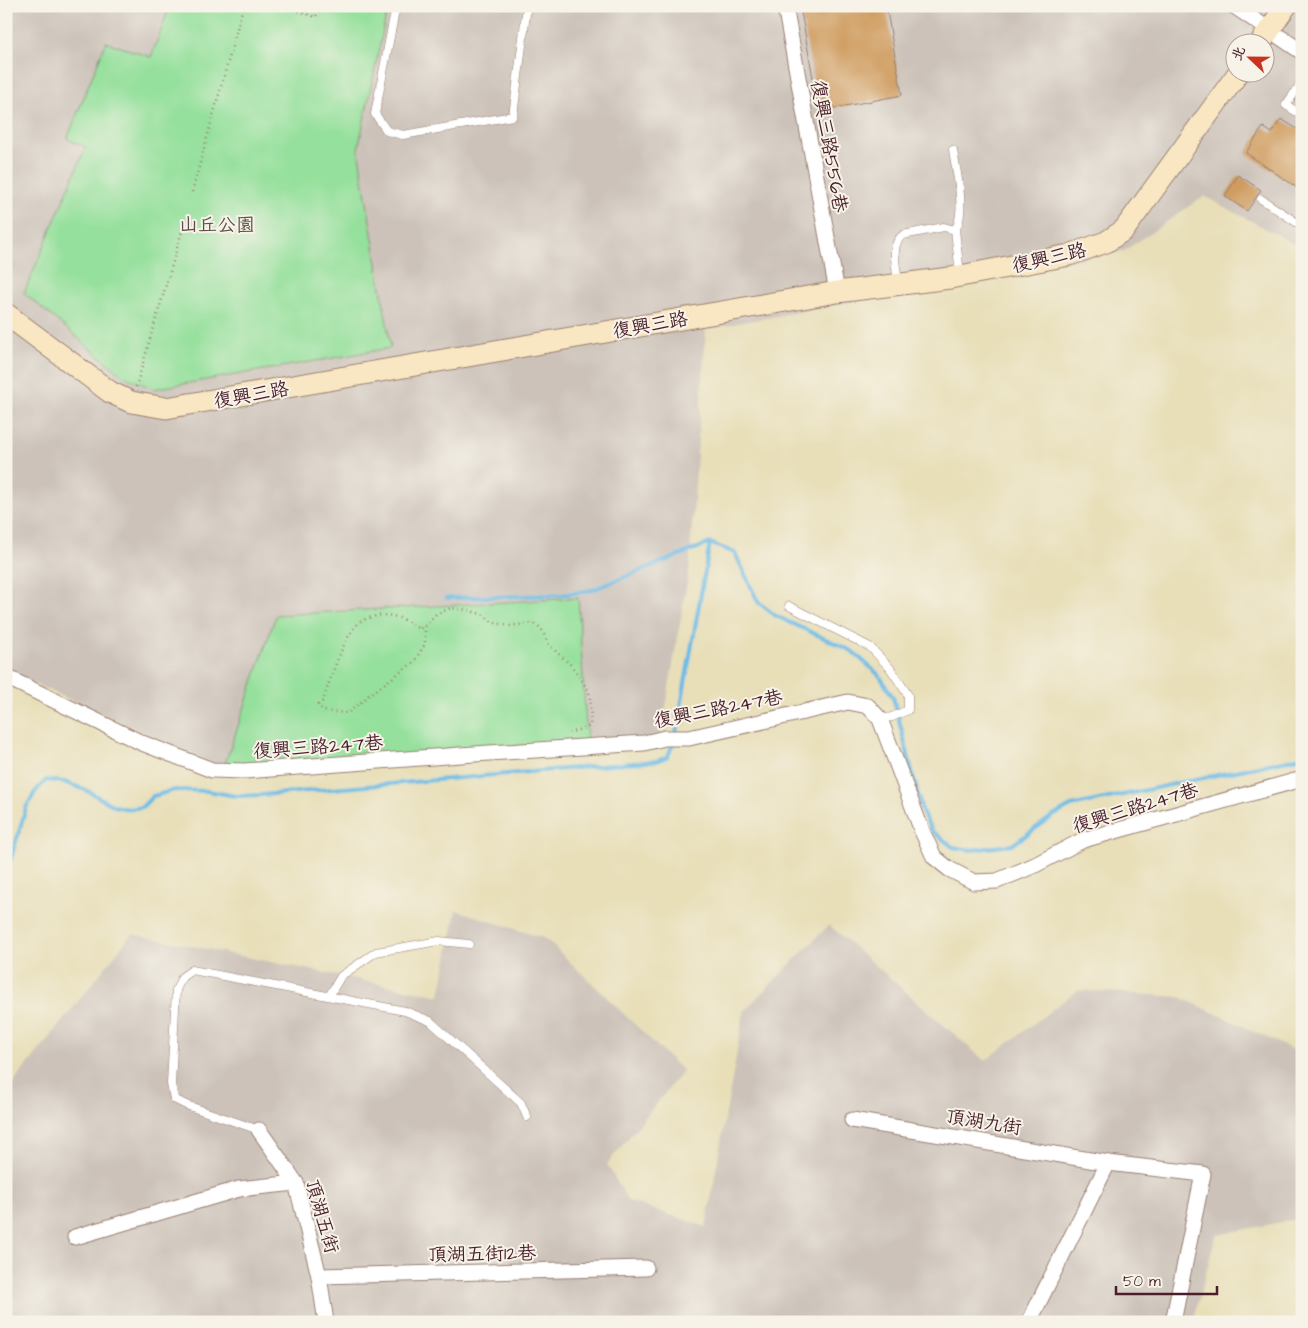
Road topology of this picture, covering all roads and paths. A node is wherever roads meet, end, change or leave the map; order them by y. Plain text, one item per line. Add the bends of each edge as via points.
1 (252, 6) edge
2 (284, 6) edge
3 (319, 6) edge
4 (396, 6) edge
5 (527, 6) edge
6 (784, 6) edge
7 (1234, 6) edge
8 (1286, 6) edge
9 (242, 7) edge
10 (1261, 32) edge
11 (1268, 32) edge
12 (1276, 41) edge
13 (1302, 52) edge
14 (1232, 82) edge
15 (1302, 82) edge
16 (1302, 115) edge
17 (953, 150) dead end
18 (192, 192) dead end
19 (1260, 199) dead end
20 (1302, 226) edge
21 (955, 230) junction
22 (182, 231) dead end
23 (960, 276) junction
24 (898, 285) junction
25 (837, 292) junction
26 (6, 314) edge
27 (135, 391) dead end
28 (789, 606) dead end
29 (425, 626) junction
30 (6, 678) edge
31 (886, 718) junction
32 (568, 733) dead end
33 (1302, 779) edge
34 (469, 944) dead end
35 (330, 996) junction
36 (527, 1117) dead end
37 (852, 1120) dead end
38 (259, 1130) joint
39 (1108, 1163) junction
40 (296, 1183) junction
41 (75, 1237) dead end
42 (646, 1268) dead end
43 (319, 1276) junction
44 (326, 1322) edge
45 (1029, 1322) edge
46 (1173, 1322) edge

1 - 9 path
2 - 3 path via 316,17
4 - 5 lane via 375,114 387,131 403,135 513,116
6 - 25 street, 復興三路556巷
7 - 10 street
8 - 11 street
9 - 18 path
12 - 13 street
14 - 23 street, 復興三路 via 1124,230 1106,242 1070,255
15 - 16 lane via 1286,105
17 - 21 lane via 960,207 959,224
19 - 20 lane
21 - 23 lane
21 - 24 lane via 944,227 899,238 895,246
22 - 27 path
23 - 24 street, 復興三路
24 - 25 street, 復興三路
25 - 26 street, 復興三路 via 166,408 131,402 110,392
28 - 31 lane via 870,647 890,668 908,694 908,710
29 - 29 path via 419,629 404,618 389,614 361,621 341,653 318,705 324,711 348,713 414,662 425,644
29 - 32 path via 436,614 451,608 468,610 509,626 533,623 542,628 549,645 571,665 589,691 590,726
30 - 31 street, 復興三路247巷 via 142,742 212,770 244,771 644,743 664,738 689,738 848,702 868,706
31 - 33 street, 復興三路247巷 via 922,831 934,857 949,870 974,882 998,881 1083,840
34 - 35 lane via 439,941 376,952 341,976
35 - 36 lane via 405,1011 430,1021 521,1103
35 - 38 lane via 192,970 182,977 176,990 171,1084 174,1098
37 - 39 street, 頂湖九街
38 - 40 street, 頂湖五街
39 - 45 street
39 - 46 street, 頂湖九街 via 1202,1174
40 - 41 street via 239,1189
40 - 43 street, 頂湖五街
42 - 43 street, 頂湖五街12巷
43 - 44 street, 頂湖五街

